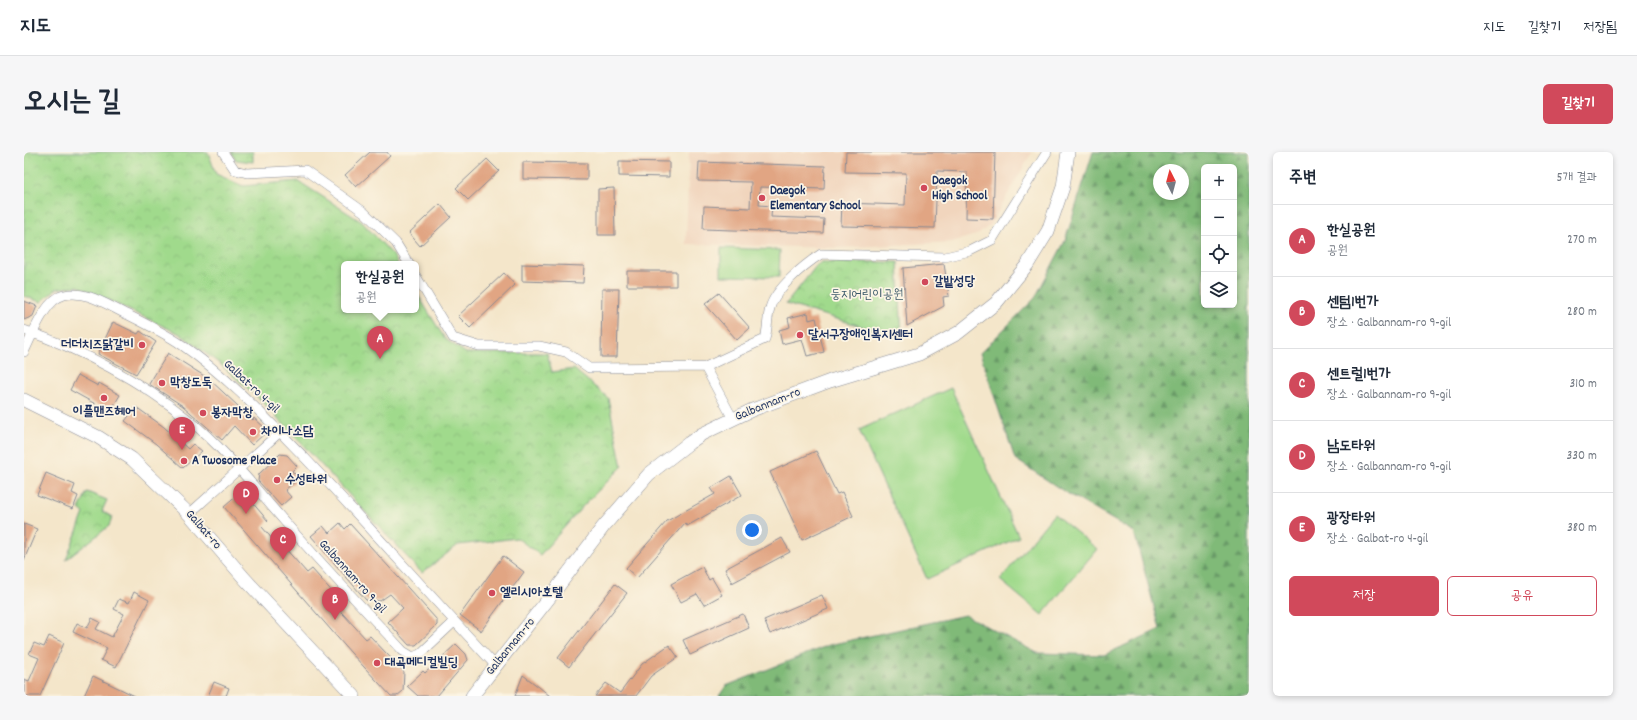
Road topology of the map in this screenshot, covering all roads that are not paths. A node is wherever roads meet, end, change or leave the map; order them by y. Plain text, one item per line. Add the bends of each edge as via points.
1 (223, 152) edge
2 (1047, 152) edge
3 (1068, 152) edge
4 (407, 261) edge
5 (419, 281) edge
6 (28, 332) edge
7 (24, 352) edge
8 (705, 367) junction
9 (24, 400) edge
10 (733, 419) junction
11 (280, 432) junction
12 (239, 469) junction
13 (189, 514) junction
14 (454, 622) junction
15 (496, 666) junction
16 (354, 696) edge
17 (472, 696) edge

1 - 4 street via 235,170 247,173 305,170 364,212 396,243
2 - 8 street via 992,240 970,251 946,257 821,254 774,296 769,309 765,339
3 - 10 main road, Galbannam-ro via 1064,187 1048,231 1028,265 996,303 958,333 919,354 830,381
5 - 8 street via 453,338 480,346 538,346 566,352 589,368
6 - 7 street, Galbat-ro 4-gil
6 - 11 street, Galbat-ro 4-gil via 51,301 62,295 78,293 92,298 182,345 235,388
6 - 12 street via 82,354 157,396 199,429
8 - 10 street
9 - 13 main road, Galbat-ro via 98,437 132,459
10 - 15 main road, Galbannam-ro via 702,434 649,474 603,527
11 - 12 street, Galbat-ro 4-gil
11 - 14 street
12 - 13 street, Galbat-ro 4-gil
12 - 14 street, Galbannam-ro 9-gil via 318,560 403,651 414,657 420,654
13 - 16 main road, Galbat-ro via 245,579
14 - 15 street
15 - 17 main road, Galbannam-ro

